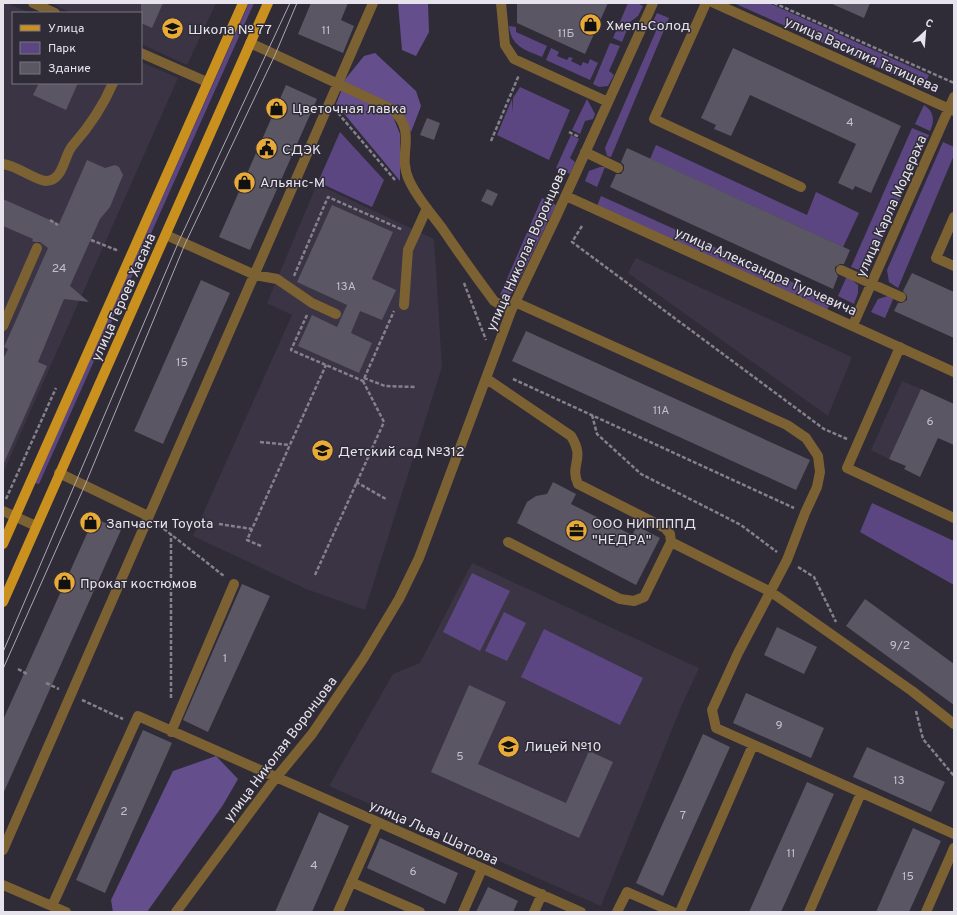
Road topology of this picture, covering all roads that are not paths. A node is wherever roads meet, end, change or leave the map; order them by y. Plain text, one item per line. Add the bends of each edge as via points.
1 (33, 3) edge
2 (243, 3) edge
3 (268, 3) edge
4 (373, 3) edge
5 (501, 3) edge
6 (653, 3) edge
7 (706, 3) edge
8 (714, 3) edge
9 (53, 12) edge
10 (250, 43) junction
11 (142, 53) edge
12 (207, 82) junction
13 (337, 83) junction
14 (112, 84) edge
15 (954, 97) edge
16 (608, 102) junction
17 (951, 110) edge
18 (585, 152) junction
19 (3, 164) edge
20 (618, 168) dead end
21 (801, 187) dead end
22 (566, 196) junction
23 (427, 208) junction
24 (954, 217) edge
25 (166, 235) junction
26 (37, 248) dead end
27 (954, 266) edge
28 (841, 270) dead end
29 (255, 275) junction
30 (872, 283) junction
31 (901, 297) dead end
32 (515, 302) junction
33 (404, 305) road end
34 (511, 311) junction
35 (336, 314) dead end
36 (853, 325) junction
37 (3, 326) edge
38 (900, 347) junction
39 (954, 372) edge
40 (487, 379) junction
41 (59, 473) junction
42 (3, 511) edge
43 (148, 516) junction
44 (15, 517) junction
45 (954, 518) edge
46 (36, 526) junction
47 (508, 542) dead end
48 (671, 542) junction
49 (3, 544) edge
50 (234, 584) road end
51 (771, 592) junction
52 (3, 602) edge
53 (954, 724) edge
54 (171, 732) junction
55 (753, 746) junction
56 (276, 778) junction
57 (861, 793) junction
58 (378, 822) junction
59 (954, 834) edge
60 (954, 848) edge
61 (3, 850) edge
62 (482, 870) junction
63 (351, 882) junction
64 (3, 885) edge
65 (542, 894) junction
66 (52, 906) junction
67 (66, 912) edge
68 (176, 912) edge
69 (338, 912) edge
70 (420, 912) edge
71 (463, 912) edge
72 (534, 912) edge
73 (581, 912) edge
74 (617, 912) edge
75 (674, 912) edge
76 (680, 912) edge
77 (809, 912) edge
78 (926, 912) edge

1 - 9 street
2 - 12 main road, улица Героев Хасана
3 - 10 main road, улица Героев Хасана
4 - 13 street
5 - 16 street via 505,45 514,60
6 - 16 street, улица Николая Воронцова
7 - 21 street via 654,119
8 - 17 street, улица Василия Татищева
10 - 13 street
10 - 25 main road, улица Героев Хасана
11 - 12 street
12 - 44 main road, улица Героев Хасана
13 - 23 street via 392,110 402,119 407,131 404,155 409,179
13 - 29 street
14 - 19 street via 86,131 72,146 61,170 53,179 46,181
15 - 17 street, улица Карла Модераха
16 - 18 street, улица Николая Воронцова
17 - 30 street, улица Карла Модераха
18 - 20 street
18 - 22 street, улица Николая Воронцова
22 - 32 street, улица Николая Воронцова
22 - 36 street, улица Александра Турчевича
23 - 33 street via 408,250
23 - 34 street via 494,301
24 - 27 street via 936,258
25 - 29 street
25 - 41 main road, улица Героев Хасана
26 - 37 street
28 - 30 street
29 - 35 street via 277,279 312,303
29 - 43 street
30 - 31 street
30 - 36 street, улица Карла Модераха
32 - 34 street, улица Николая Воронцова
32 - 51 street via 787,425 806,438 818,456 820,472 817,488
34 - 40 street, улица Николая Воронцова
36 - 38 street, улица Александра Турчевича
38 - 39 street, улица Александра Турчевича
38 - 45 street via 847,468
40 - 48 street via 571,436 579,456 574,474 578,484 665,528 670,534
40 - 56 street, улица Николая Воронцова via 419,558 399,599 363,659 312,734
41 - 43 street
41 - 46 main road, улица Героев Хасана
42 - 44 street
43 - 61 street
44 - 46 street
44 - 49 main road, улица Героев Хасана
46 - 52 main road, улица Героев Хасана
47 - 48 street via 620,599 634,601 644,597
48 - 51 street
50 - 54 street
51 - 53 street via 912,691
51 - 55 street via 738,652 712,710 716,728
54 - 56 street, улица Льва Шатрова
54 - 66 street, улица Льва Шатрова via 138,716
55 - 57 street
55 - 76 street
56 - 58 street, улица Льва Шатрова
56 - 68 street, улица Николая Воронцова
57 - 59 street
57 - 77 street
58 - 62 street, улица Льва Шатрова
58 - 63 street
60 - 78 street
62 - 65 street, улица Льва Шатрова
62 - 71 street
63 - 69 street
63 - 70 street
64 - 66 street
65 - 72 street
65 - 73 street, улица Льва Шатрова
66 - 67 street
74 - 75 street via 627,892

